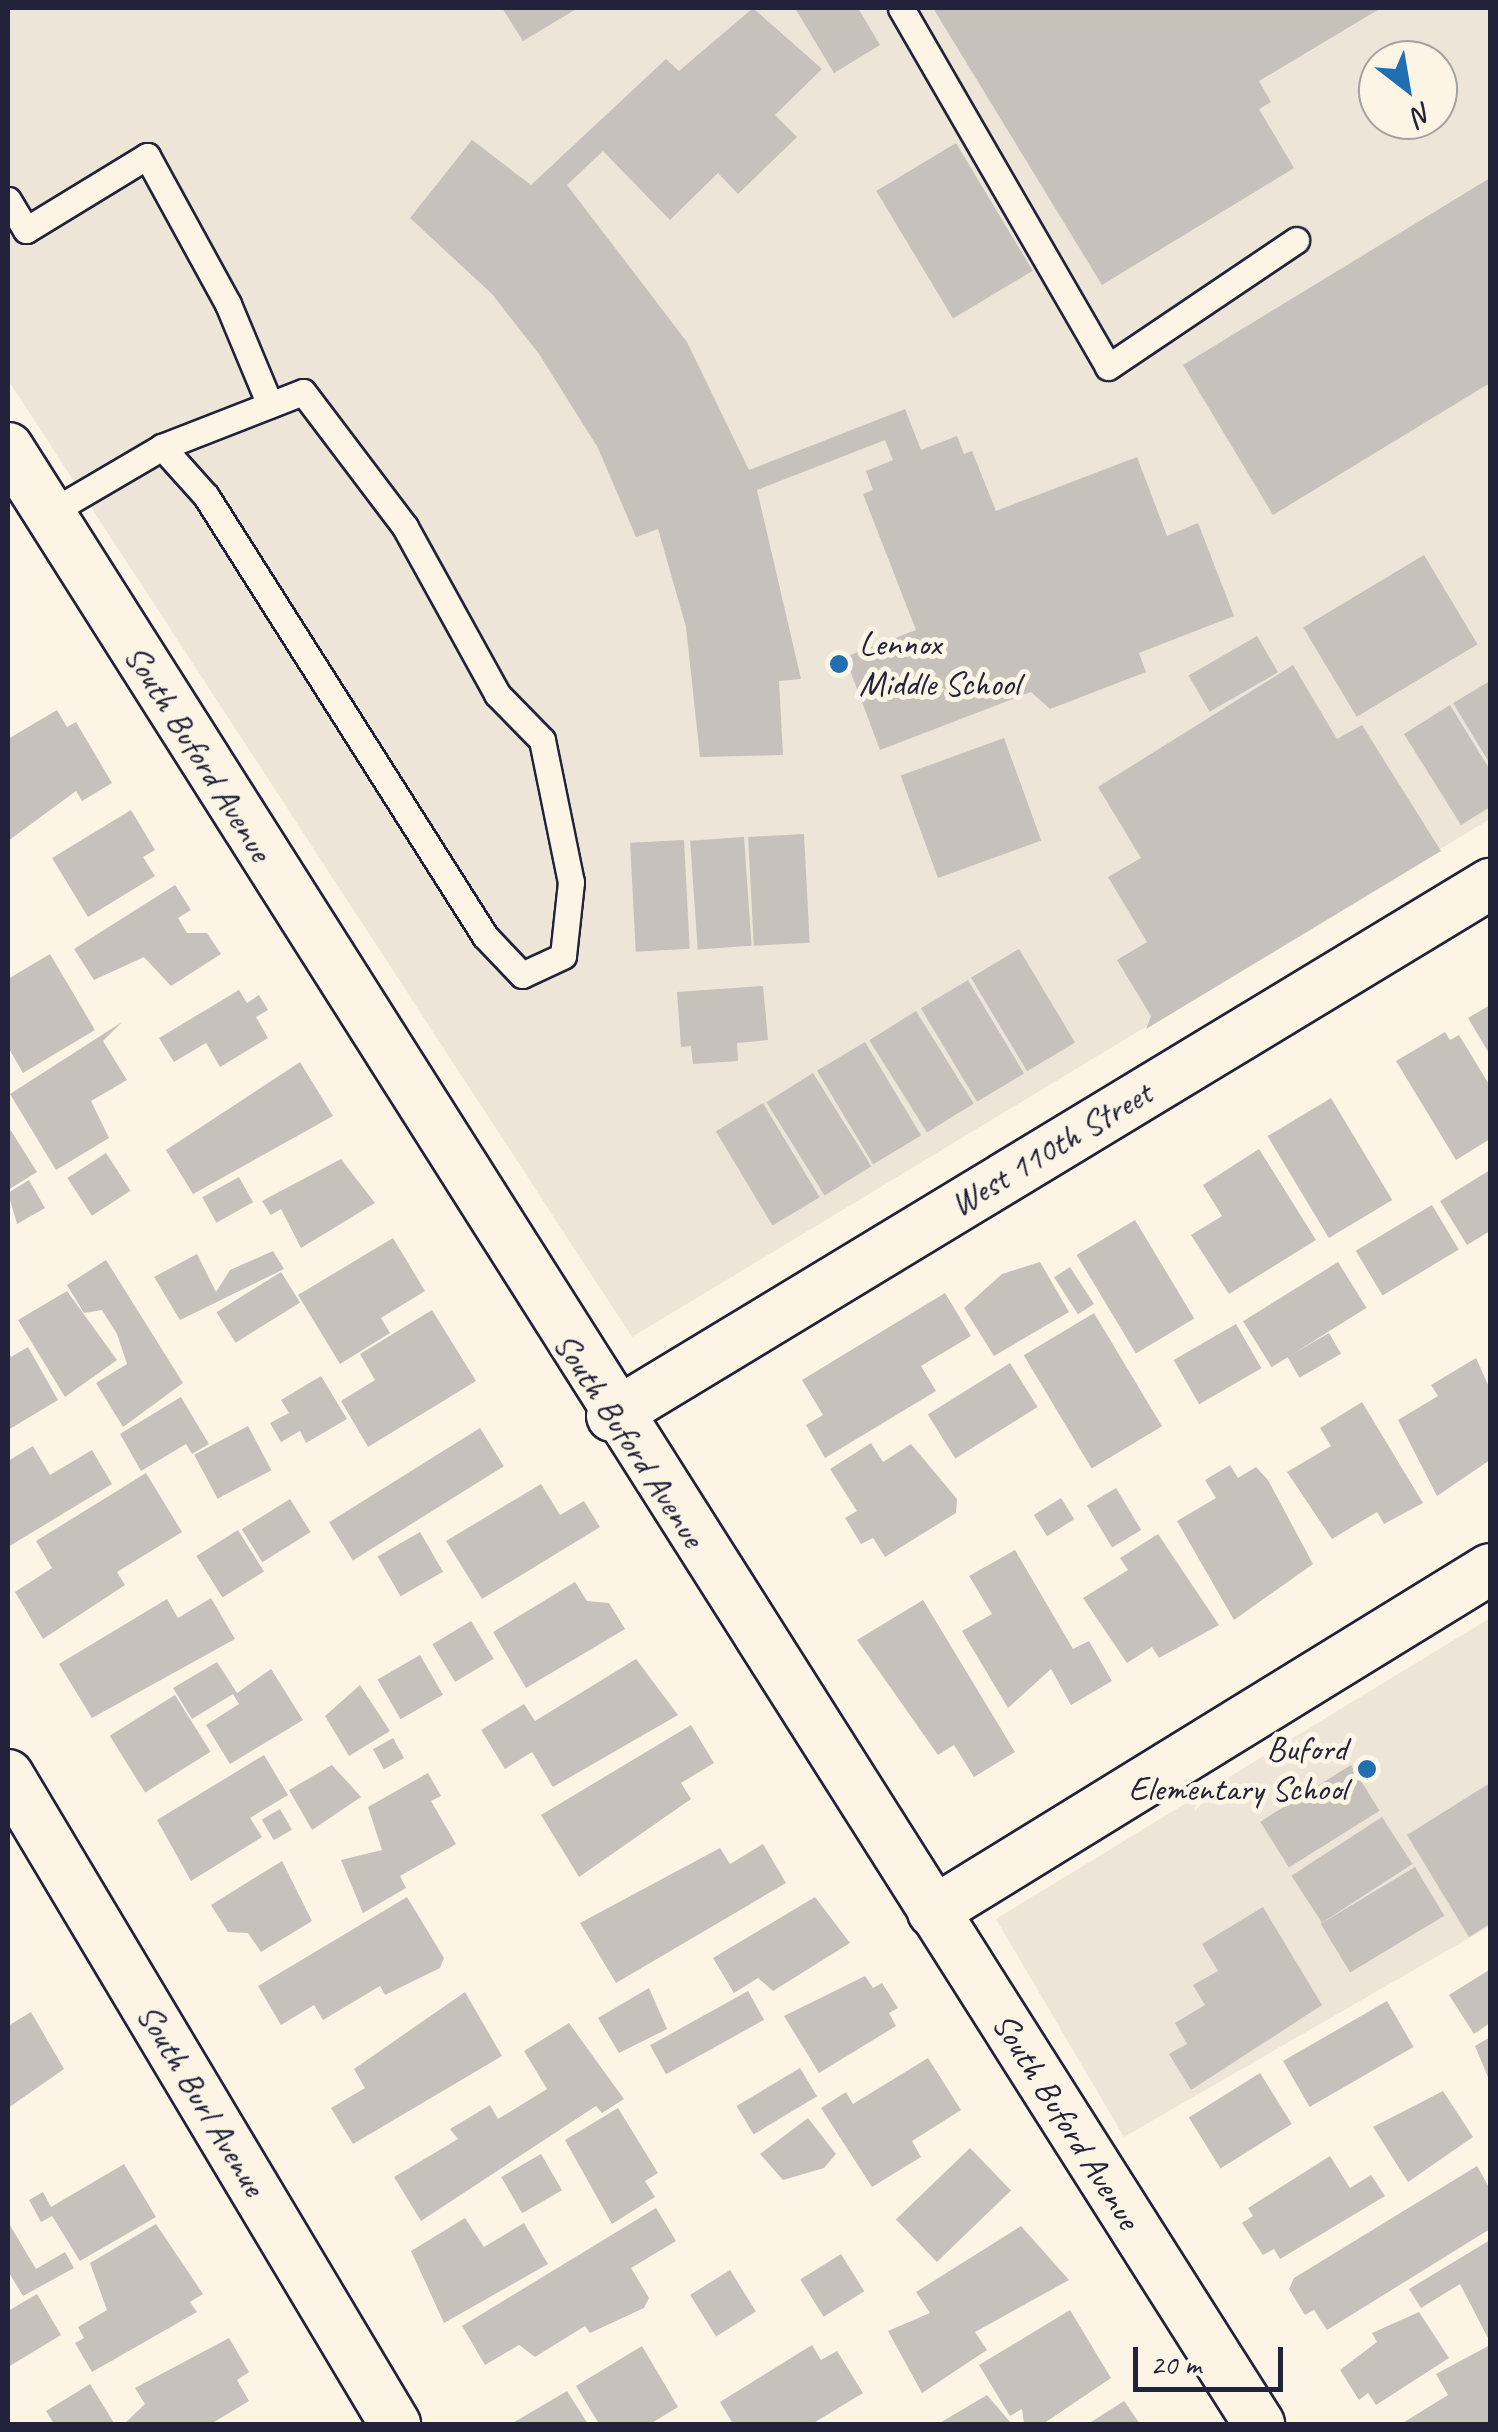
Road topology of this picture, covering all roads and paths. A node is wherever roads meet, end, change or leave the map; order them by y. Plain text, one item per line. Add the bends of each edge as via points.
1 (901, 8) edge
2 (8, 200) edge
3 (1296, 240) dead end
4 (270, 405) junction
5 (162, 447) junction
6 (8, 448) edge
7 (48, 514) junction
8 (1490, 884) edge
9 (612, 1416) junction
10 (1490, 1569) edge
11 (8, 1775) edge
12 (933, 1912) junction
13 (395, 2424) edge
14 (1259, 2424) edge

1 - 3 lane via 1108,367
2 - 4 lane via 26,230 147,156
4 - 5 lane
4 - 5 lane via 303,392 404,526 497,694 542,740 571,882 563,956 522,975 486,936 206,496
5 - 7 lane
6 - 7 street, South Buford Avenue
7 - 9 street, South Buford Avenue
8 - 9 street, West 110th Street
9 - 12 street, South Buford Avenue
10 - 12 street
11 - 13 street, South Burl Avenue
12 - 14 street, South Buford Avenue

